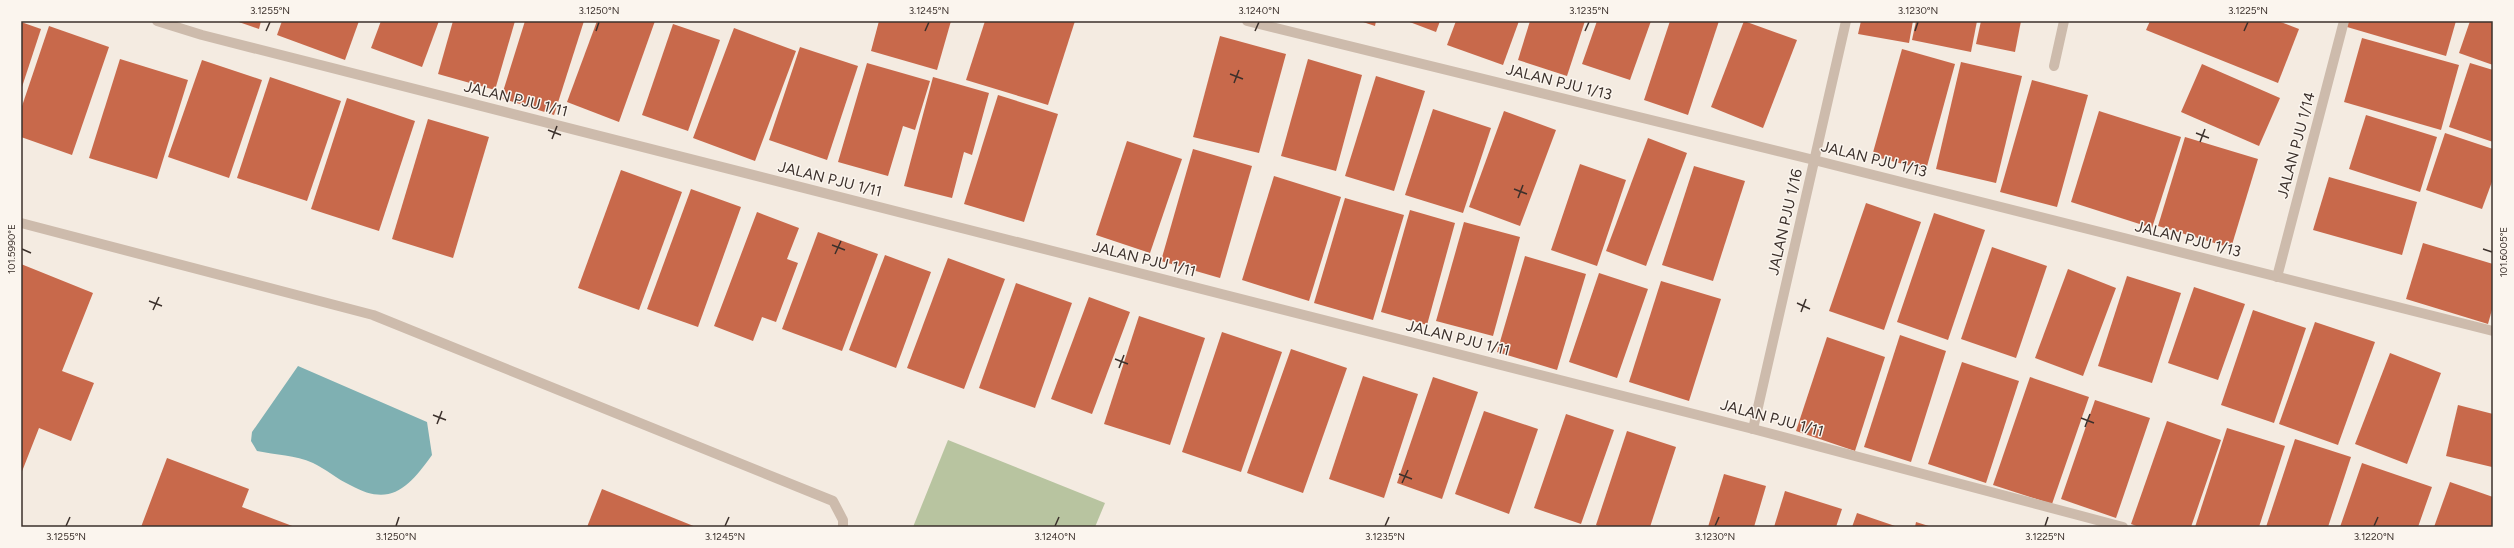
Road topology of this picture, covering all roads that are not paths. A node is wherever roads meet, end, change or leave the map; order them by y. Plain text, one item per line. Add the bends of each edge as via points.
1 (157, 21) edge
2 (1247, 21) edge
3 (1846, 21) edge
4 (2064, 21) edge
5 (2344, 21) edge
6 (2054, 66) dead end
7 (1814, 160) junction
8 (21, 223) edge
9 (2277, 277) junction
10 (2493, 331) edge
11 (1753, 429) junction
12 (843, 527) edge
13 (2123, 527) edge

1 - 11 street, JALAN PJU 1/11 via 210,37
2 - 7 street, JALAN PJU 1/13
3 - 7 street, JALAN PJU 1/16
4 - 6 street
5 - 9 street, JALAN PJU 1/14
7 - 9 street, JALAN PJU 1/13
7 - 11 street, JALAN PJU 1/16
8 - 12 street via 373,315 833,501 843,520
9 - 10 street, JALAN PJU 1/13
11 - 13 street, JALAN PJU 1/11

